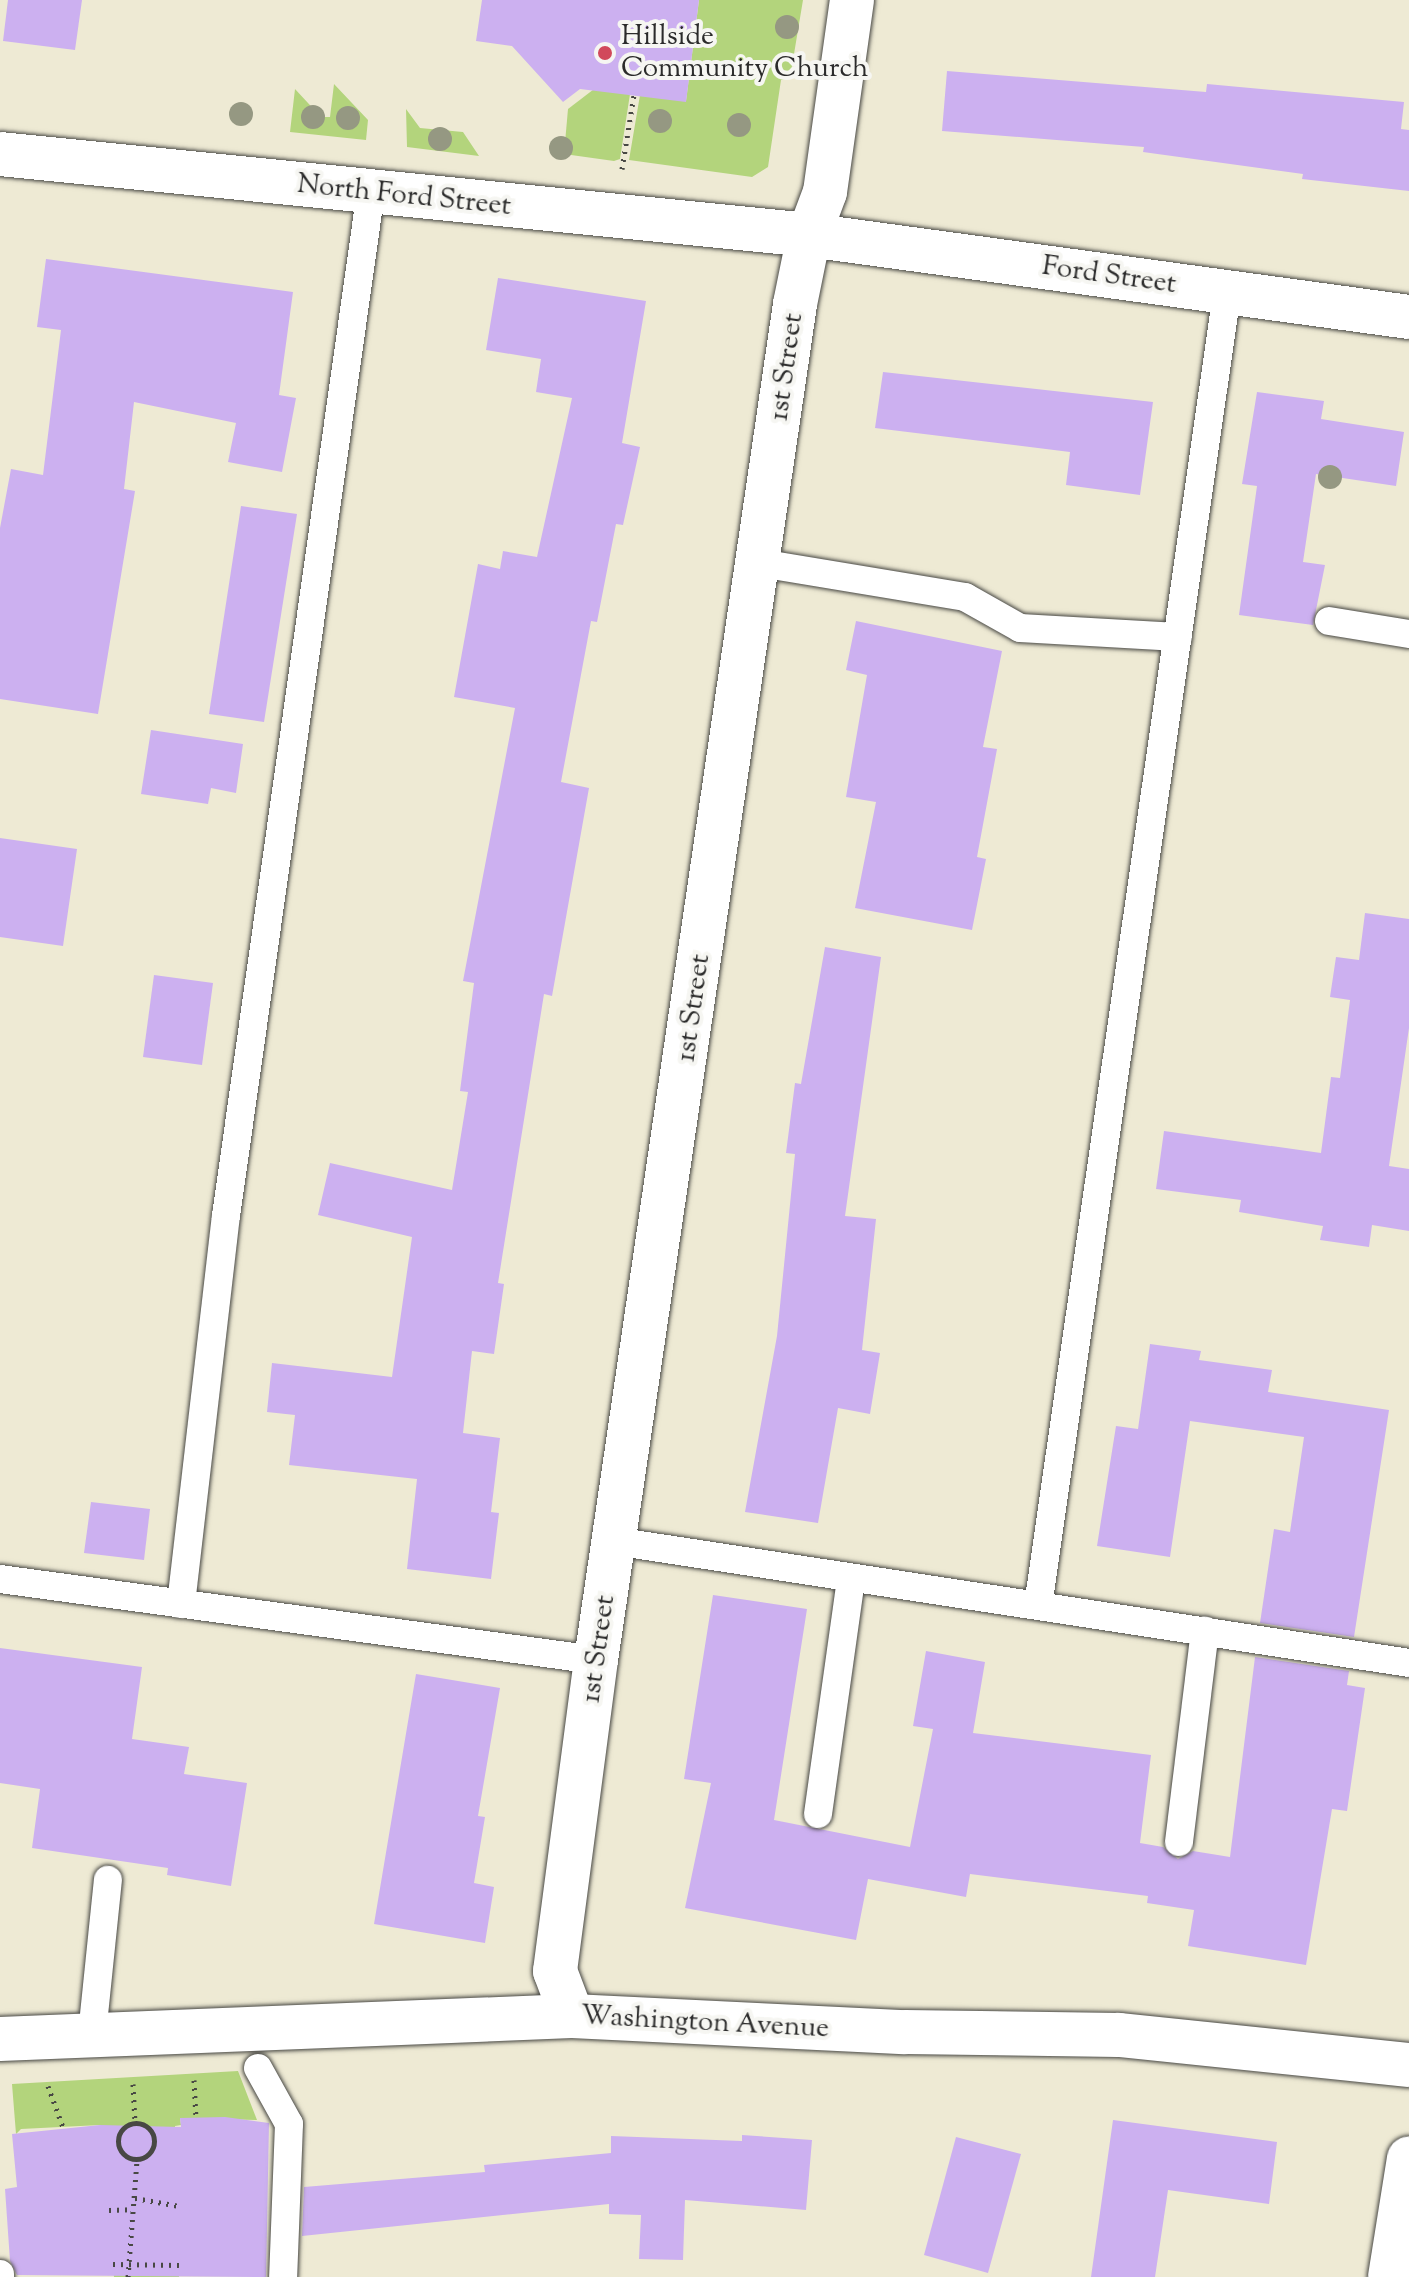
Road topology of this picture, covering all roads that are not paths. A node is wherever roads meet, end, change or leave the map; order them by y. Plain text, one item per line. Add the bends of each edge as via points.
1 (852, 0) edge
2 (0, 154) edge
3 (371, 191) junction
4 (809, 235) junction
5 (1227, 293) junction
6 (1409, 317) edge
7 (760, 563) junction
8 (1329, 621) dead end
9 (1409, 634) edge
10 (1178, 637) junction
11 (614, 1541) junction
12 (0, 1579) edge
13 (851, 1579) junction
14 (181, 1604) junction
15 (1038, 1606) junction
16 (1205, 1631) junction
17 (596, 1660) junction
18 (1409, 1663) edge
19 (818, 1814) dead end
20 (1179, 1842) dead end
21 (108, 1880) dead end
22 (572, 2016) junction
23 (92, 2034) junction
24 (0, 2039) edge
25 (1409, 2065) edge
26 (258, 2068) dead end
27 (1409, 2159) edge
28 (283, 2277) edge
29 (1390, 2277) edge

1 - 4 street, 1st Street via 825,192
2 - 3 street, North Ford Street
3 - 4 street, North Ford Street
3 - 14 lane via 226,1216
4 - 5 street, Ford Street
4 - 7 street, 1st Street
5 - 6 street, Ford Street
5 - 10 lane
7 - 10 lane via 965,597 1020,628
7 - 11 street, 1st Street
8 - 9 lane
10 - 15 lane
11 - 13 lane
11 - 17 street, 1st Street
12 - 14 lane
13 - 15 lane
13 - 19 lane
14 - 17 lane
15 - 16 lane
16 - 18 lane
16 - 20 lane
17 - 22 street, 1st Street via 555,1971
21 - 23 lane
22 - 23 street, Washington Avenue
22 - 25 street, Washington Avenue via 905,2032 1119,2035
23 - 24 street, Washington Avenue
26 - 28 lane via 289,2124
27 - 29 street

